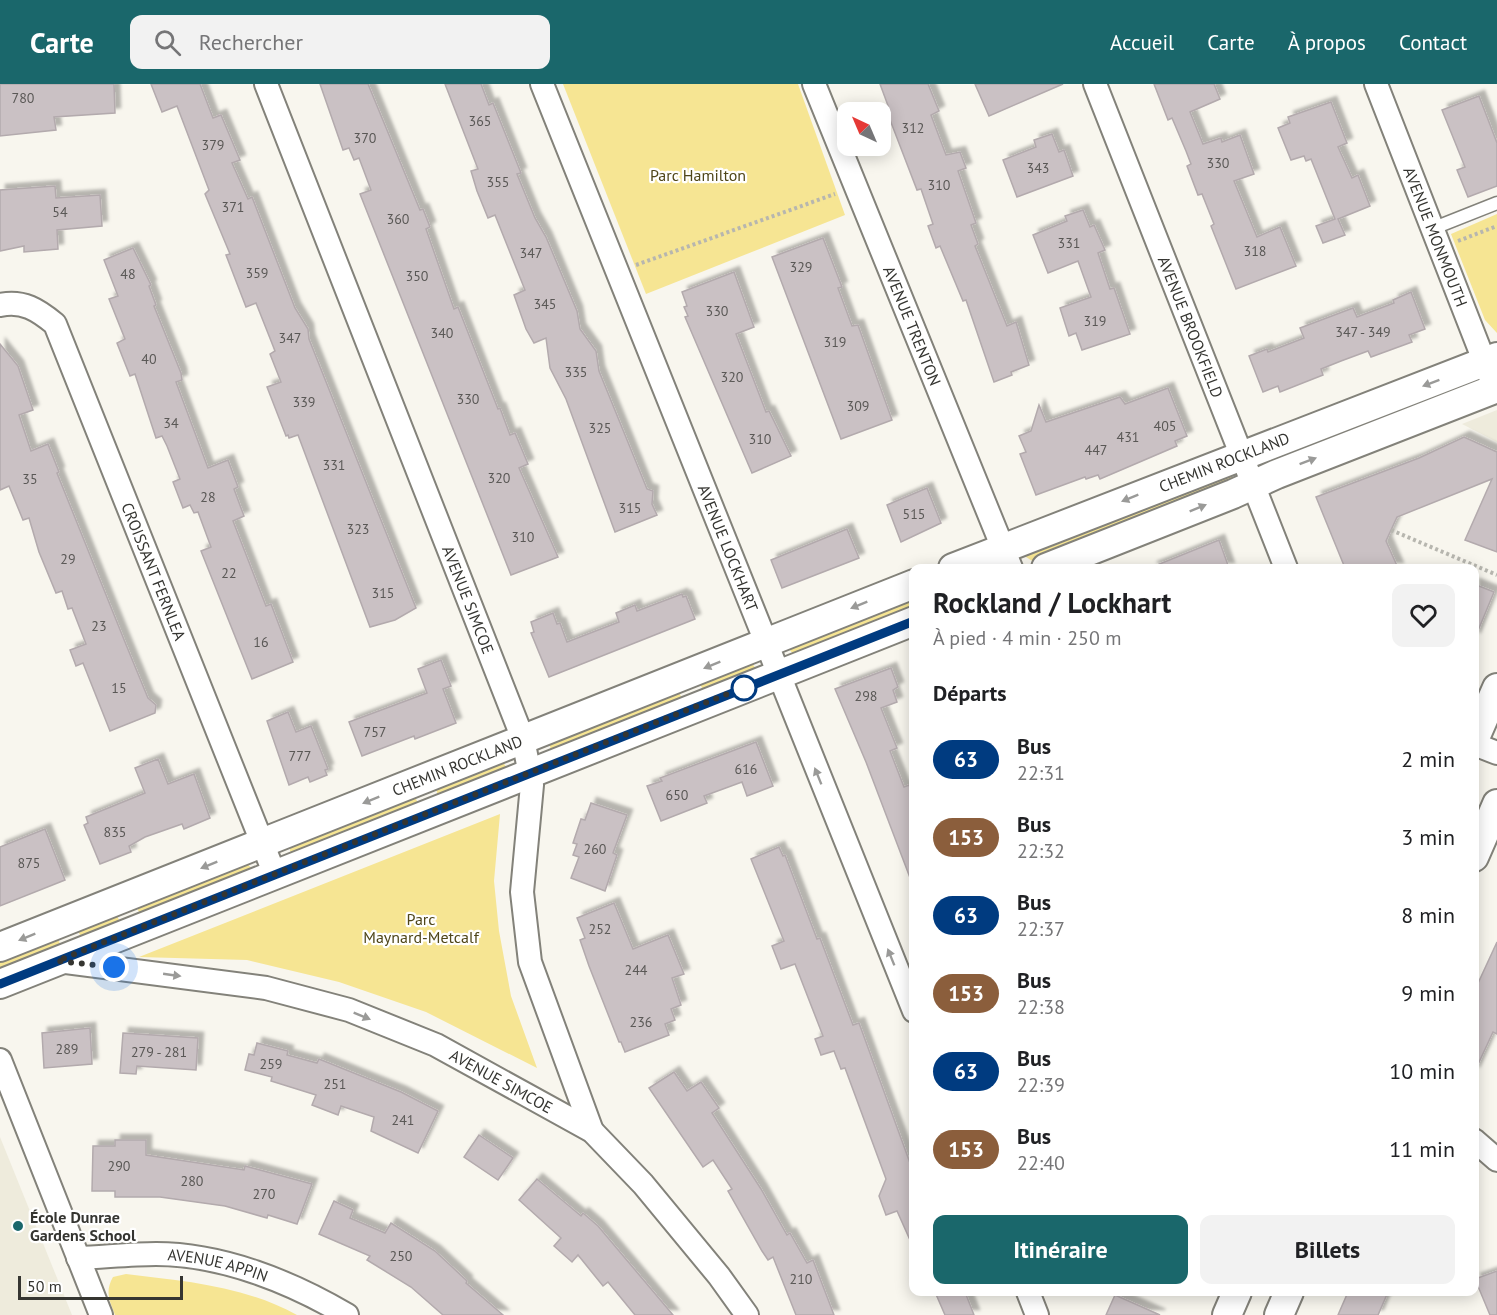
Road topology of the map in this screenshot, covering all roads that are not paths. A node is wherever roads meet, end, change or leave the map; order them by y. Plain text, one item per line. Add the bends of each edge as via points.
1 (266, 84) edge
2 (542, 84) edge
3 (814, 84) edge
4 (1095, 84) edge
5 (1376, 84) edge
6 (1497, 203) edge
7 (1434, 228) junction
8 (0, 305) edge
9 (1491, 359) edge
10 (1496, 389) edge
11 (1243, 455) junction
12 (1255, 484) junction
13 (1007, 558) edge
14 (975, 564) edge
15 (1056, 564) edge
16 (1285, 564) edge
17 (909, 586) edge
18 (909, 623) edge
19 (766, 643) junction
20 (778, 675) junction
21 (1497, 688) edge
22 (1479, 730) edge
23 (523, 739) junction
24 (1479, 744) edge
25 (1497, 753) edge
26 (531, 772) junction
27 (1497, 804) edge
28 (263, 843) junction
29 (1479, 845) edge
30 (275, 875) junction
31 (0, 947) edge
32 (57, 961) junction
33 (0, 984) edge
34 (909, 999) edge
35 (0, 1060) edge
36 (592, 1131) junction
37 (1479, 1144) edge
38 (1497, 1160) edge
39 (78, 1258) junction
40 (1030, 1296) edge
41 (1235, 1296) edge
42 (1287, 1296) edge
43 (101, 1315) edge
44 (347, 1315) edge
45 (747, 1315) edge
46 (1037, 1315) edge
47 (1227, 1315) edge
48 (1279, 1315) edge

1 - 23 street, AVENUE SIMCOE
2 - 19 street, AVENUE LOCKHART
3 - 13 street, AVENUE TRENTON
4 - 11 street, AVENUE BROOKFIELD
5 - 7 street, AVENUE MONMOUTH
6 - 7 lane
7 - 9 street, AVENUE MONMOUTH
8 - 28 street, CROISSANT FERNLEA via 22,304 38,309 54,324
9 - 10 street, AVENUE MONMOUTH
9 -> 11 street, CHEMIN ROCKLAND
12 -> 10 street, CHEMIN ROCKLAND
11 - 12 street, AVENUE BROOKFIELD
11 -> 13 street, CHEMIN ROCKLAND
15 -> 12 street, CHEMIN ROCKLAND
12 - 16 street, AVENUE BROOKFIELD
13 - 14 street, CHEMIN ROCKLAND
17 -> 19 street, CHEMIN ROCKLAND
18 - 20 street, CHEMIN ROCKLAND
19 - 20 street, AVENUE LOCKHART
19 -> 23 street, CHEMIN ROCKLAND
20 - 26 street, CHEMIN ROCKLAND
34 -> 20 street, AVENUE LOCKHART
21 - 22 street
23 - 26 street, AVENUE SIMCOE
23 -> 28 street, CHEMIN ROCKLAND
24 - 25 street
26 - 30 street, CHEMIN ROCKLAND
26 - 36 street, AVENUE SIMCOE via 522,892 530,962
27 - 29 street
28 - 30 street, CROISSANT FERNLEA
28 -> 31 street, CHEMIN ROCKLAND
30 - 32 street, CHEMIN ROCKLAND
32 - 33 street, CHEMIN ROCKLAND
32 -> 36 street, AVENUE SIMCOE via 266,988 349,1010 436,1045
35 - 39 street
36 - 45 street, AVENUE SIMCOE via 643,1184
37 - 38 street
39 - 43 street
39 - 44 street, AVENUE APPIN via 158,1253 232,1264 305,1290
40 - 46 street
41 - 47 street
42 - 48 street

